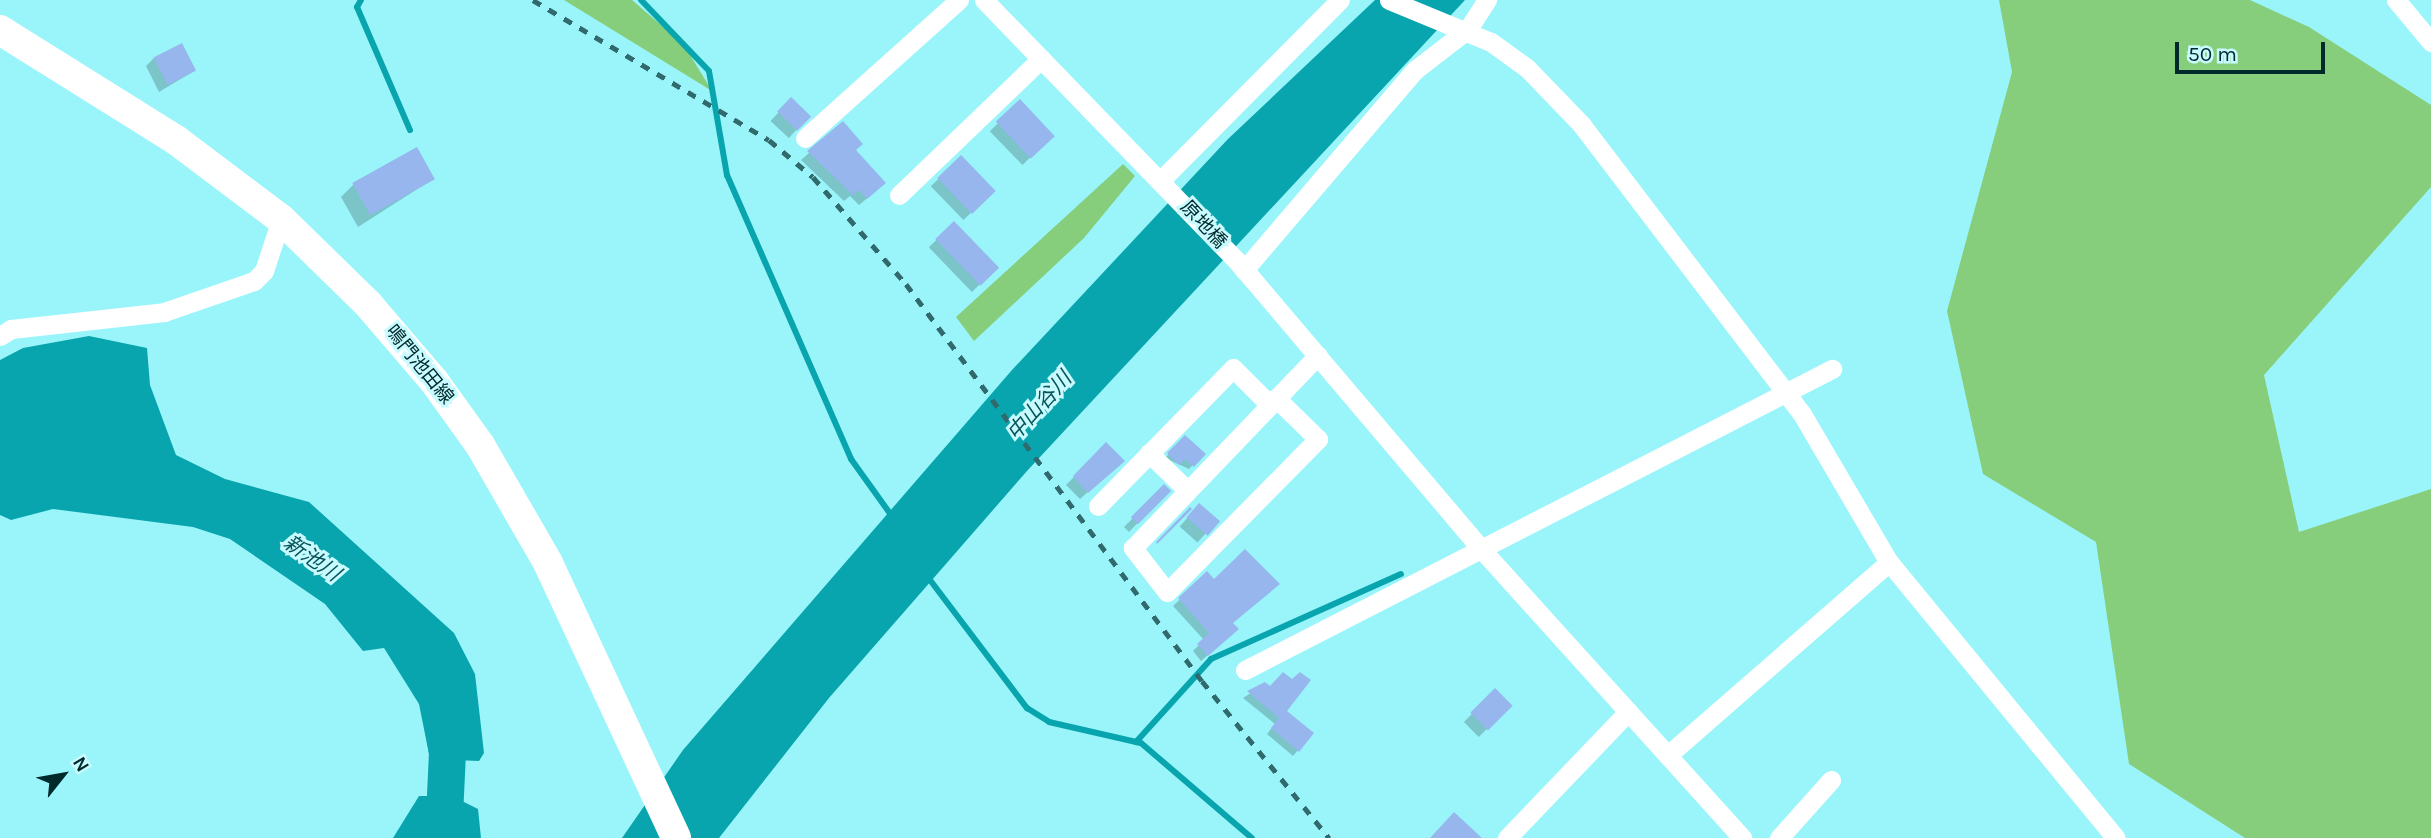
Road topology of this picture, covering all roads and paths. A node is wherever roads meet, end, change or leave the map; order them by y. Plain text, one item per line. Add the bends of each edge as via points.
1 (959, 0) edge
2 (984, 0) edge
3 (1340, 0) edge
4 (1389, 0) edge
5 (1487, 0) edge
6 (2396, 0) edge
7 (1461, 27) junction
8 (0, 30) edge
9 (2431, 42) edge
10 (1041, 59) junction
11 (805, 138) dead end
12 (1165, 184) junction
13 (899, 195) dead end
14 (281, 219) junction
15 (1241, 265) junction
16 (0, 336) edge
17 (1318, 355) junction
18 (1832, 369) dead end
19 (1788, 395) junction
20 (1273, 401) junction
21 (1149, 453) junction
22 (1188, 491) junction
23 (1098, 506) dead end
24 (1483, 551) junction
25 (1889, 562) junction
26 (1245, 670) dead end
27 (1628, 712) junction
28 (1668, 755) junction
29 (1831, 780) dead end
30 (676, 838) edge
31 (1507, 838) edge
32 (1742, 838) edge
33 (1779, 838) edge
34 (2116, 838) edge

1 - 11 street
2 - 10 street, 原地橋
3 - 12 street
4 - 7 street
5 - 7 street
6 - 9 street
7 - 15 street via 1415,70
7 - 19 street via 1527,68 1581,124
8 - 14 main road, 鳴門池田線 via 176,140
10 - 12 street, 原地橋
10 - 13 street
12 - 15 street, 原地橋
14 - 16 street via 264,271 254,281 164,312 11,329
14 - 30 main road, 鳴門池田線 via 368,304 480,445 548,563
15 - 17 street, 原地橋
17 - 20 street
17 - 24 street, 原地橋
18 - 19 street
19 - 24 street
19 - 25 street
20 - 21 street via 1233,368
20 - 22 street
20 - 22 street via 1318,439 1167,592 1133,548
21 - 22 street
21 - 23 street
24 - 26 street
24 - 27 street, 原地橋
25 - 28 street
25 - 34 street
27 - 28 street, 原地橋
27 - 31 street
28 - 32 street, 原地橋
29 - 33 street

